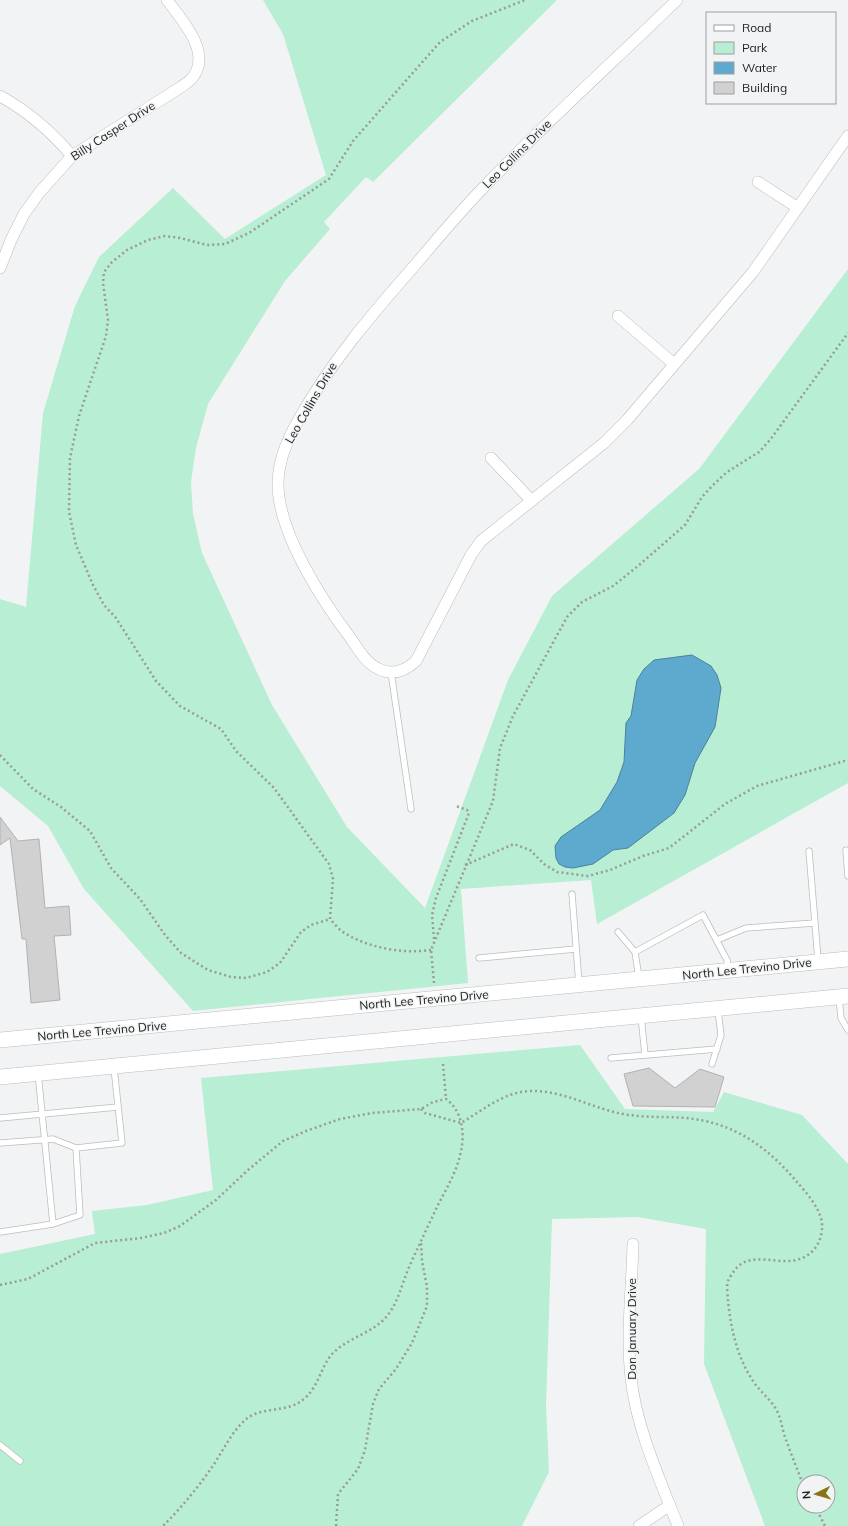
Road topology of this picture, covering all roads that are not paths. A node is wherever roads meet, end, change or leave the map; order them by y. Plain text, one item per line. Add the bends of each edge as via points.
1 (167, 0) edge
2 (677, 0) edge
3 (0, 96) edge
4 (848, 136) edge
5 (72, 156) junction
6 (758, 182) dead end
7 (798, 208) junction
8 (0, 268) edge
9 (618, 316) dead end
10 (674, 364) junction
11 (491, 458) dead end
12 (531, 500) junction
13 (391, 672) junction
14 (410, 809) dead end
15 (846, 850) dead end
16 (809, 851) dead end
17 (848, 876) edge
18 (572, 894) dead end
19 (815, 923) junction
20 (618, 932) dead end
21 (716, 940) junction
22 (576, 949) junction
23 (635, 952) junction
24 (479, 958) dead end
25 (848, 959) edge
26 (818, 962) junction
27 (729, 970) junction
28 (639, 979) junction
29 (580, 985) junction
30 (844, 997) edge
31 (718, 1009) junction
32 (641, 1016) junction
33 (848, 1030) edge
34 (0, 1040) edge
35 (717, 1049) junction
36 (645, 1055) junction
37 (612, 1058) dead end
38 (712, 1064) dead end
39 (114, 1066) junction
40 (38, 1073) junction
41 (0, 1077) edge
42 (118, 1107) junction
43 (42, 1114) junction
44 (0, 1118) edge
45 (45, 1140) junction
46 (0, 1143) edge
47 (76, 1148) junction
48 (53, 1224) junction
49 (0, 1232) edge
50 (633, 1244) dead end
51 (0, 1444) edge
52 (20, 1461) dead end
53 (670, 1505) junction
54 (639, 1526) edge
55 (678, 1526) edge

1 - 5 street, Billy Casper Drive via 190,33 198,50 199,61 192,78 182,87
2 - 13 street, Leo Collins Drive via 484,187 374,311 332,366 297,422 284,451 278,486 284,519 299,555 343,630 366,659 377,668
3 - 5 street via 42,124 56,136
4 - 7 street
5 - 8 street, Billy Casper Drive via 24,214
6 - 7 street
7 - 10 street via 732,298
9 - 10 street
10 - 12 street via 604,443
11 - 12 street
12 - 13 street via 481,541 471,555 416,661 405,669
13 - 14 lane
15 - 17 lane
16 - 19 lane
18 - 22 lane
19 - 21 lane via 746,928
19 - 26 lane
20 - 23 lane
21 - 23 lane via 703,915
21 - 27 lane via 727,960
22 - 24 lane
22 - 29 lane
23 - 28 lane
25 - 26 main road, North Lee Trevino Drive
26 - 27 main road, North Lee Trevino Drive
27 - 28 main road, North Lee Trevino Drive
28 - 29 main road, North Lee Trevino Drive
29 - 34 main road, North Lee Trevino Drive
30 - 31 main road
30 - 33 lane via 841,1018
31 - 32 main road
31 - 35 lane via 721,1035
32 - 36 lane
32 - 39 main road
35 - 36 lane
35 - 38 lane
36 - 37 lane
39 - 40 main road
39 - 42 lane
40 - 41 main road
40 - 43 lane
42 - 43 lane
42 - 47 lane via 122,1143
43 - 44 lane
43 - 45 lane
45 - 46 lane
45 - 47 lane via 53,1139
45 - 48 lane
47 - 48 lane via 80,1215
48 - 49 lane
50 - 53 street, Don January Drive via 631,1379 636,1409
51 - 52 lane
53 - 54 street
53 - 55 street, Don January Drive

